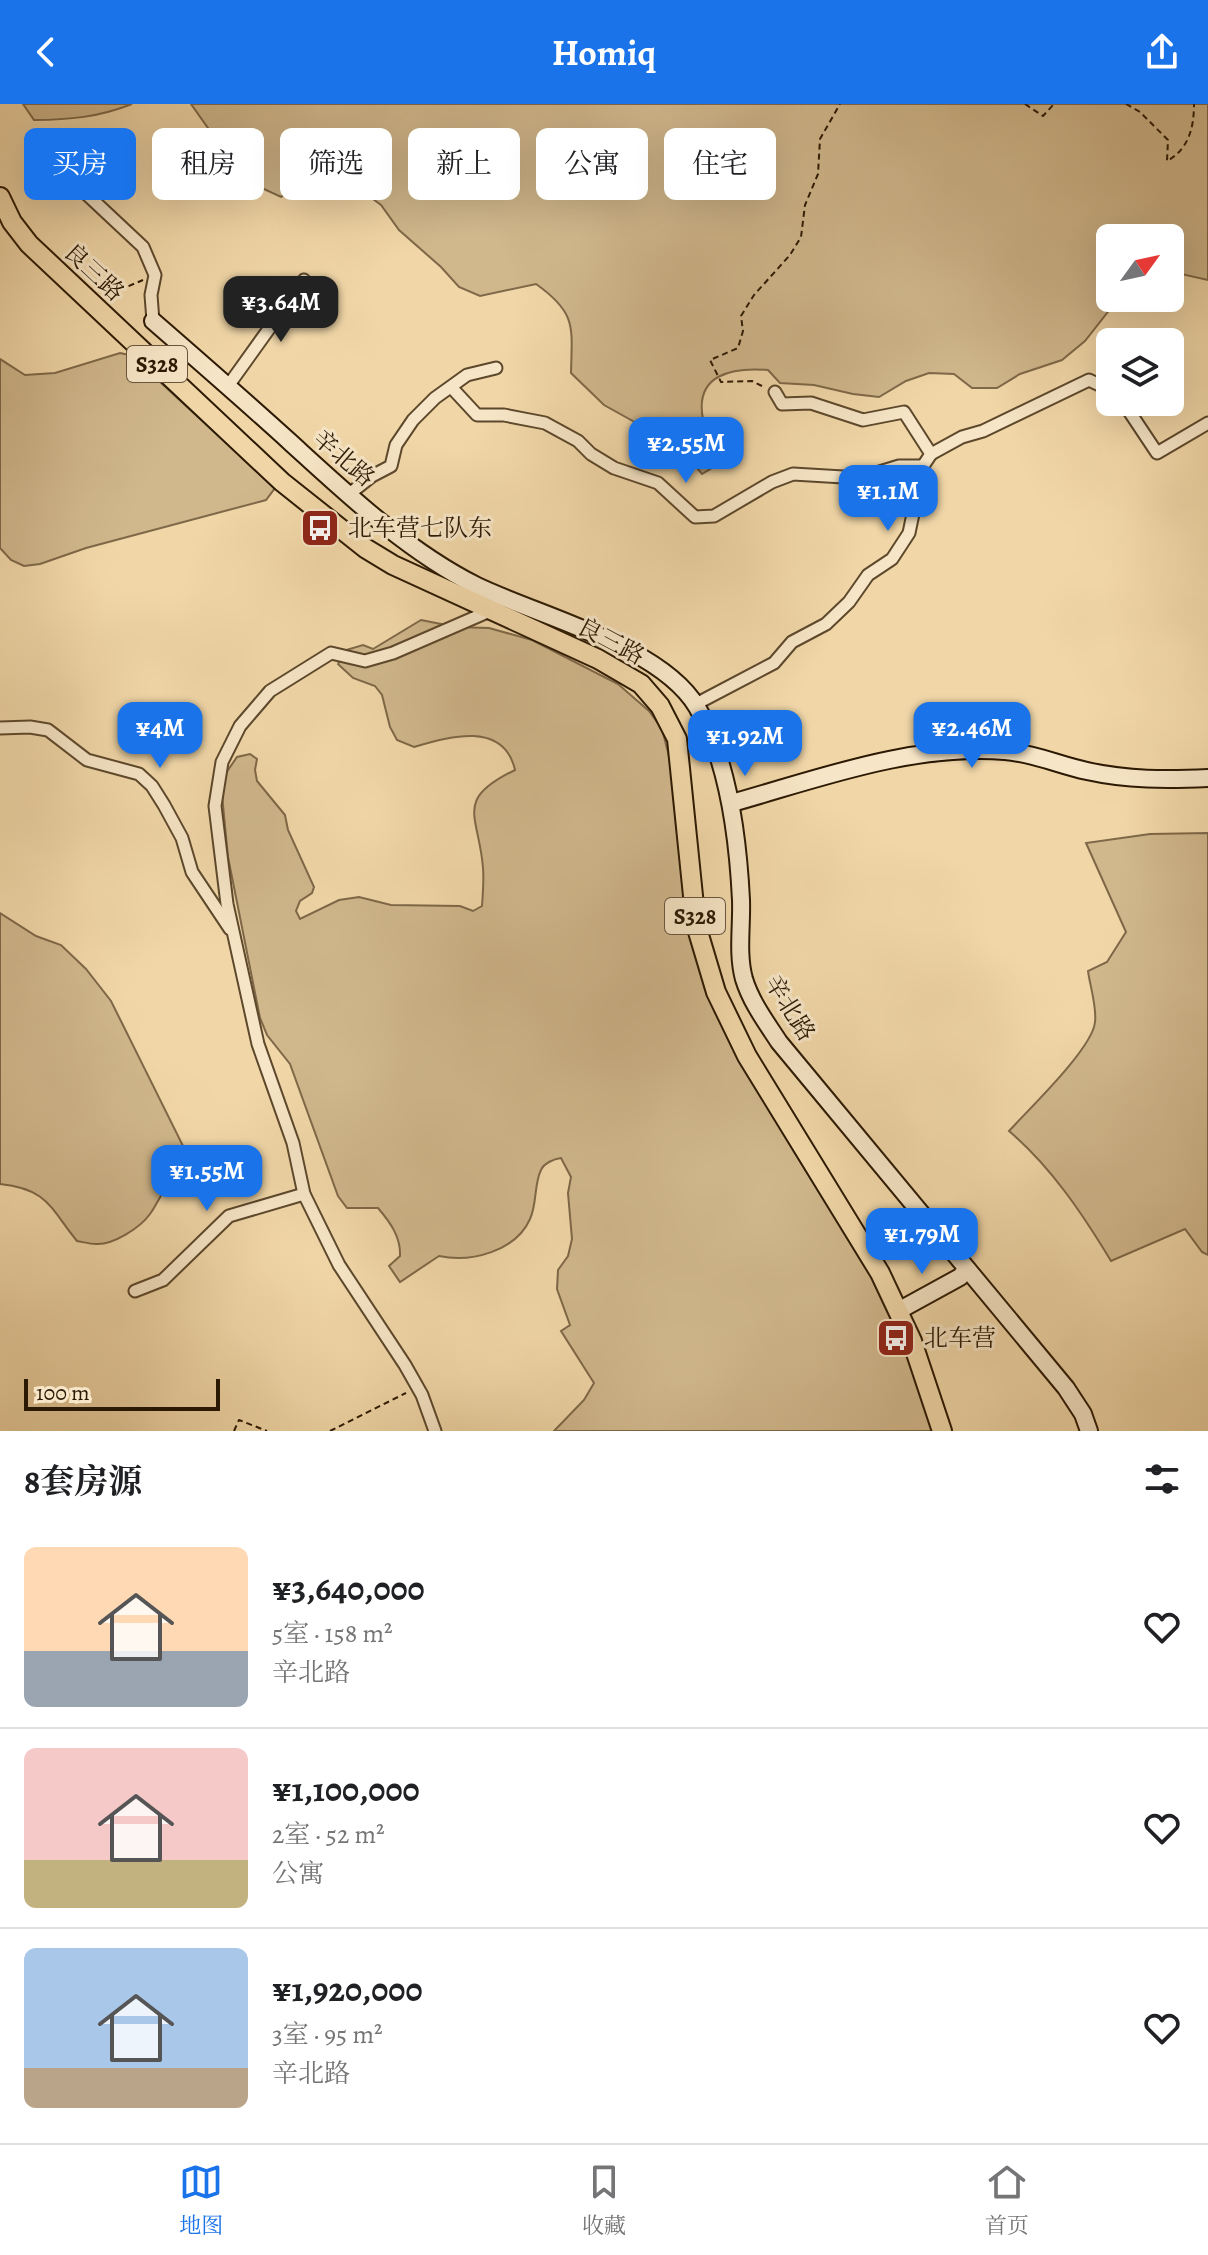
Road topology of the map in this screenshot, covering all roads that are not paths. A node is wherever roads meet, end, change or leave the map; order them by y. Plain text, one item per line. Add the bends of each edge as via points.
1 (0, 197) edge
2 (93, 200) edge
3 (304, 280) dead end
4 (153, 321) joint
5 (496, 368) dead end
6 (1096, 383) edge
7 (228, 386) junction
8 (452, 388) junction
9 (775, 392) road end
10 (1132, 416) edge
11 (1208, 423) edge
12 (931, 454) junction
13 (923, 466) junction
14 (348, 495) junction
15 (492, 610) junction
16 (696, 704) junction
17 (0, 728) edge
18 (1208, 778) edge
19 (732, 803) junction
20 (232, 933) junction
21 (304, 1194) junction
22 (967, 1269) junction
23 (135, 1291) dead end
24 (898, 1311) junction
25 (435, 1431) edge
26 (942, 1431) edge
27 (1089, 1431) edge

1 - 15 main road, 良三路 / S328 via 29,244 282,482 393,565
2 - 4 street via 143,247 155,275
3 - 7 street
4 - 7 street, 辛北路
5 - 8 street via 467,375
6 - 12 street via 1089,380
7 - 14 street, 辛北路
8 - 13 street via 477,415 545,423 614,468 658,483 695,517 714,516 793,474 860,478 899,466
8 - 14 street via 413,420 396,445 391,466
9 - 12 street via 782,404 811,403 863,420 904,412
10 - 11 street via 1157,453
12 - 13 street
13 - 16 street via 909,533 892,559 868,575 826,624 792,642 774,663
14 - 16 street, 辛北路 via 475,585 620,644 673,680
15 - 20 street via 365,661 331,653 270,691 240,726 222,762 215,806
15 - 24 main road, 良三路 / S328 via 630,676 673,726 684,786 696,925 716,992 747,1056 875,1262
16 - 19 street, 辛北路
17 - 20 street via 48,730 87,760 139,774 164,805 192,872
18 - 19 street via 1132,779 1022,753 955,751 880,760
19 - 22 street, 辛北路 via 741,960 752,998 779,1042
20 - 21 street via 258,1044 289,1131
21 - 23 street via 229,1216 163,1280
21 - 25 street via 339,1265 418,1387
22 - 24 street
22 - 27 street, 辛北路 via 1066,1388
24 - 26 main road, 良三路 / S328

